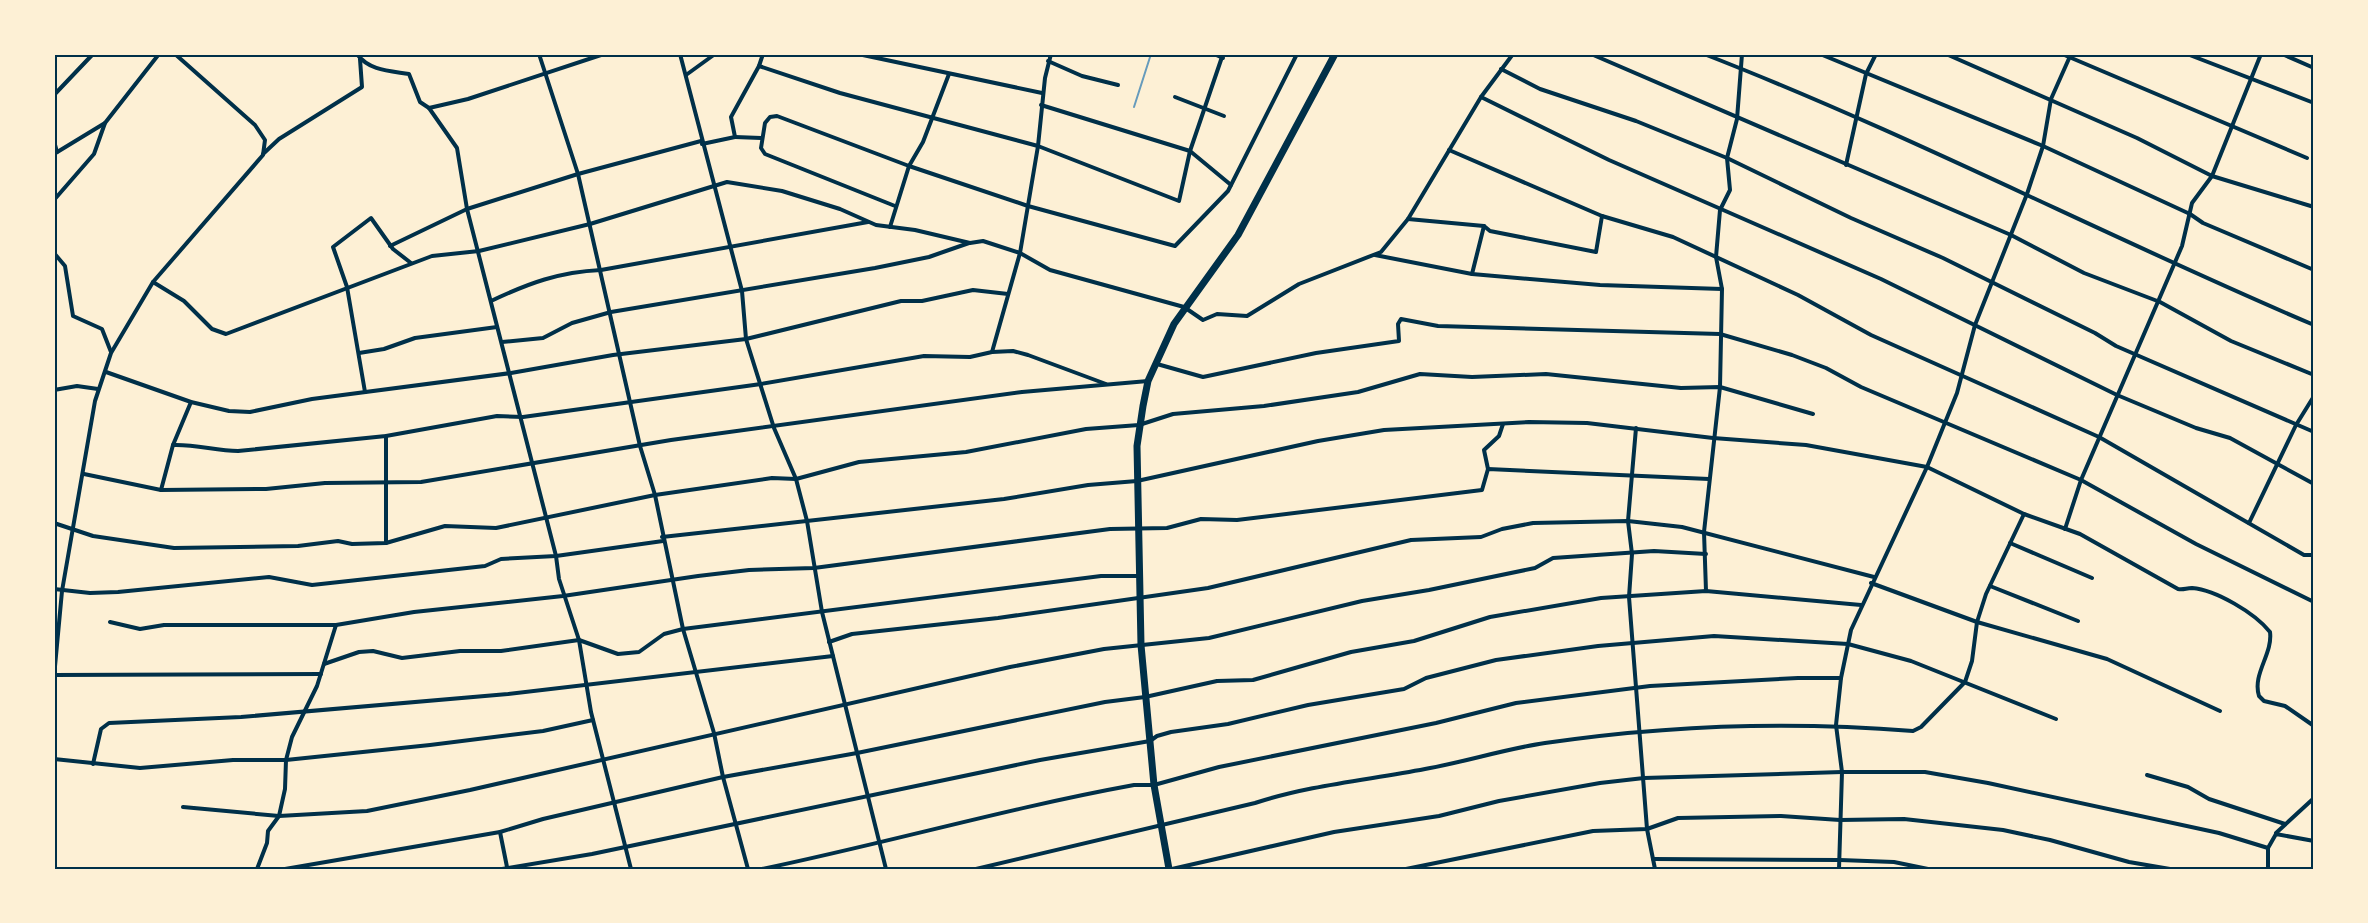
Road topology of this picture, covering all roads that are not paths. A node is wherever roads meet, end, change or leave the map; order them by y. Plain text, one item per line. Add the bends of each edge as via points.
1 (93, 54) edge
2 (159, 54) edge
3 (175, 54) edge
4 (539, 54) edge
5 (604, 54) edge
6 (680, 54) edge
7 (716, 54) edge
8 (763, 54) edge
9 (858, 54) edge
10 (1051, 54) edge
11 (1214, 54) edge
12 (1297, 54) edge
13 (1335, 54) edge
14 (1513, 54) edge
15 (1584, 54) edge
16 (1704, 54) edge
17 (1742, 54) edge
18 (1820, 54) edge
19 (1876, 54) edge
20 (1946, 54) edge
21 (2062, 54) edge
22 (2187, 54) edge
23 (2261, 54) edge
24 (2282, 54) edge
25 (358, 56) edge
26 (1223, 56) edge
27 (2071, 56) edge
28 (1048, 61) junction
29 (759, 66) junction
30 (1739, 68) junction
31 (2314, 68) edge
32 (1501, 69) junction
33 (546, 73) junction
34 (949, 74) junction
35 (1866, 74) junction
36 (686, 75) junction
37 (2250, 80) junction
38 (1118, 85) dead end
39 (1042, 93) junction
40 (54, 95) edge
41 (1175, 97) dead end
42 (1480, 98) junction
43 (2051, 99) junction
44 (2314, 102) edge
45 (1041, 105) junction
46 (429, 108) junction
47 (1204, 108) junction
48 (1224, 116) dead end
49 (931, 117) junction
50 (1855, 118) junction
51 (1737, 119) junction
52 (105, 123) junction
53 (2230, 127) junction
54 (735, 136) junction
55 (761, 138) junction
56 (54, 141) edge
57 (702, 142) junction
58 (2043, 146) junction
59 (1038, 147) junction
60 (1449, 150) junction
61 (1190, 151) junction
62 (56, 153) edge
63 (263, 155) junction
64 (1727, 158) junction
65 (2307, 158) dead end
66 (1846, 165) junction
67 (909, 166) junction
68 (578, 174) junction
69 (2212, 176) junction
70 (712, 185) junction
71 (1231, 185) junction
72 (2027, 194) junction
73 (54, 200) edge
74 (895, 206) junction
75 (1028, 206) junction
76 (2314, 207) edge
77 (467, 209) junction
78 (1720, 210) junction
79 (2190, 214) junction
80 (1602, 216) junction
81 (1408, 219) junction
82 (868, 222) junction
83 (590, 224) junction
84 (1484, 226) junction
85 (890, 227) junction
86 (2012, 235) junction
87 (970, 243) junction
88 (731, 245) junction
89 (390, 246) junction
90 (479, 251) junction
91 (54, 253) edge
92 (1020, 253) junction
93 (1374, 255) junction
94 (1716, 257) junction
95 (411, 263) junction
96 (2173, 263) junction
97 (601, 270) junction
98 (2314, 270) edge
99 (1472, 274) junction
100 (153, 282) junction
101 (1993, 282) junction
102 (347, 287) junction
103 (1722, 290) junction
104 (742, 291) junction
105 (1008, 294) junction
106 (491, 301) junction
107 (2160, 302) junction
108 (1184, 307) junction
109 (611, 312) junction
110 (1975, 325) junction
111 (2314, 325) edge
112 (497, 327) junction
113 (1720, 334) junction
114 (746, 339) junction
115 (502, 342) junction
116 (992, 352) junction
117 (111, 353) junction
118 (359, 353) junction
119 (620, 354) junction
120 (2137, 354) junction
121 (1156, 363) junction
122 (106, 372) junction
123 (511, 373) junction
124 (2314, 375) edge
125 (1963, 377) junction
126 (1148, 381) junction
127 (761, 384) junction
128 (1110, 386) junction
129 (1720, 387) junction
130 (98, 389) junction
131 (54, 390) edge
132 (365, 392) junction
133 (2117, 395) junction
134 (2314, 396) edge
135 (191, 402) junction
136 (631, 402) junction
137 (1813, 414) dead end
138 (523, 417) junction
139 (1946, 421) junction
140 (1503, 424) junction
141 (1139, 425) junction
142 (2296, 425) junction
143 (774, 428) junction
144 (1636, 428) junction
145 (2314, 432) edge
146 (386, 436) junction
147 (2099, 437) junction
148 (1713, 438) junction
149 (173, 445) junction
150 (640, 446) junction
151 (532, 463) junction
152 (2279, 466) junction
153 (1927, 467) junction
154 (1488, 469) junction
155 (84, 474) junction
156 (1631, 474) junction
157 (796, 479) junction
158 (1709, 479) junction
159 (2081, 480) junction
160 (1137, 481) junction
161 (386, 482) junction
162 (2314, 484) edge
163 (161, 490) junction
164 (656, 495) junction
165 (2024, 514) junction
166 (547, 519) junction
167 (807, 521) junction
168 (1628, 521) junction
169 (54, 522) edge
170 (2249, 523) junction
171 (74, 528) junction
172 (2065, 529) junction
173 (1137, 531) junction
174 (1704, 532) junction
175 (663, 539) junction
176 (386, 543) junction
177 (2010, 543) junction
178 (1632, 554) junction
179 (1706, 554) junction
180 (2314, 555) edge
181 (556, 556) junction
182 (814, 568) junction
183 (1139, 576) junction
184 (1874, 578) junction
185 (2092, 578) dead end
186 (671, 580) junction
187 (1871, 583) junction
188 (1990, 586) junction
189 (54, 589) edge
190 (62, 591) junction
191 (1707, 591) junction
192 (563, 596) junction
193 (1629, 597) junction
194 (1140, 598) junction
195 (2314, 602) edge
196 (1860, 605) junction
197 (822, 612) junction
198 (2078, 621) dead end
199 (110, 622) dead end
200 (1977, 622) junction
201 (336, 625) junction
202 (683, 629) junction
203 (579, 640) junction
204 (830, 642) junction
205 (1633, 644) junction
206 (1848, 644) junction
207 (1141, 645) junction
208 (833, 656) junction
209 (324, 664) junction
210 (321, 674) junction
211 (697, 674) junction
212 (54, 676) edge
213 (1841, 678) junction
214 (1965, 682) junction
215 (586, 686) junction
216 (1638, 687) junction
217 (1145, 697) junction
218 (845, 705) junction
219 (306, 711) junction
220 (2220, 711) dead end
221 (2056, 719) dead end
222 (593, 720) junction
223 (1836, 725) junction
224 (2314, 726) edge
225 (1640, 732) junction
226 (714, 733) junction
227 (1150, 741) junction
228 (857, 753) junction
229 (602, 758) junction
230 (54, 759) edge
231 (286, 760) junction
232 (93, 764) junction
233 (1842, 772) junction
234 (2147, 775) dead end
235 (723, 777) junction
236 (1644, 778) junction
237 (1154, 785) junction
238 (868, 796) junction
239 (2314, 798) edge
240 (613, 802) junction
241 (183, 807) dead end
242 (279, 816) junction
243 (1840, 820) junction
244 (736, 824) junction
245 (2285, 824) junction
246 (1163, 825) junction
247 (1647, 829) junction
248 (500, 832) junction
249 (2276, 834) junction
250 (2314, 841) edge
251 (880, 844) junction
252 (625, 845) junction
253 (2268, 848) junction
254 (1653, 859) junction
255 (1840, 860) junction
256 (507, 867) junction
257 (257, 869) edge
258 (285, 869) edge
259 (502, 869) edge
260 (632, 869) edge
261 (748, 869) edge
262 (762, 869) edge
263 (886, 869) edge
264 (976, 869) edge
265 (1171, 869) edge
266 (1406, 869) edge
267 (1653, 869) edge
268 (1839, 869) edge
269 (1928, 869) edge
270 (2170, 869) edge
271 (2268, 869) edge

1 - 40 street
2 - 52 street
3 - 63 street via 255,125 265,140
4 - 33 street
5 - 33 street
6 - 36 street
7 - 36 street
8 - 29 street
9 - 34 street
10 - 28 street
11 - 26 street
12 - 71 street
13 - 108 main road via 1238,235
14 - 32 street
15 - 51 street
16 - 30 street
17 - 30 street
18 - 35 street
19 - 35 street
20 - 43 street
21 - 27 street
22 - 37 street
23 - 37 street
24 - 31 street
25 - 46 street via 377,69 410,74 420,102
25 - 63 street via 362,87 279,139
26 - 47 street
27 - 43 street
27 - 53 street
28 - 38 street via 1082,76
28 - 39 street
29 - 49 street
29 - 54 street via 731,117
30 - 50 street
30 - 51 street
32 - 42 street
32 - 64 street via 1540,89 1636,121
33 - 46 street
33 - 68 street
34 - 39 street
34 - 49 street
35 - 50 street
35 - 58 street
36 - 57 street
37 - 44 street
37 - 53 street
39 - 45 street
41 - 47 street
42 - 60 street
42 - 78 street
43 - 58 street
43 - 69 street
45 - 59 street
45 - 61 street
46 - 77 street via 457,148
47 - 48 street
47 - 61 street
49 - 59 street
49 - 67 street
50 - 66 street
50 - 72 street
51 - 64 street
51 - 66 street
52 - 62 street
52 - 73 street via 94,154
53 - 65 street
53 - 69 street
54 - 55 street
54 - 57 street
55 - 67 street via 768,119 777,116
55 - 74 street via 760,148 765,154
56 - 62 street
57 - 68 street
57 - 70 street
58 - 72 street
58 - 79 street
59 - 61 street via 1176,201 1181,200
59 - 75 street
60 - 80 street
60 - 81 street
61 - 71 street
63 - 100 street
64 - 78 street via 1730,190
64 - 101 street
66 - 86 street
67 - 74 street
67 - 75 street
68 - 77 street
68 - 83 street
69 - 76 street
69 - 79 street via 2195,196
70 - 82 street via 738,183 782,191
70 - 83 street
70 - 88 street
71 - 75 street via 1174,246
72 - 86 street
72 - 96 street
74 - 85 street
75 - 92 street
77 - 89 street
77 - 90 street
78 - 94 street
78 - 110 street via 1866,272
79 - 96 street via 2186,235
79 - 98 street via 2203,224
80 - 84 street via 1596,252 1490,231
80 - 94 street via 1673,237
81 - 84 street
81 - 93 street via 1387,246
82 - 85 street
82 - 88 street
83 - 90 street
83 - 97 street
84 - 99 street
85 - 87 street
86 - 101 street
86 - 107 street via 2084,273
87 - 92 street via 983,241
87 - 104 street via 908,261
88 - 97 street
88 - 104 street
89 - 95 street
89 - 102 street via 370,218 335,244 333,252
90 - 95 street via 432,256
90 - 106 street
91 - 117 street via 65,266 73,316 102,329
92 - 105 street
92 - 108 street via 1050,270
93 - 99 street
93 - 108 street via 1299,284 1246,316 1217,314 1205,320
94 - 103 street
94 - 125 street
95 - 102 street
96 - 107 street
96 - 111 street
97 - 106 street via 571,271
97 - 109 street
99 - 103 street
100 - 102 street via 184,301 212,329 226,334
100 - 117 street
101 - 110 street
101 - 120 street
102 - 118 street
103 - 113 street
104 - 109 street
104 - 114 street
105 - 114 street via 974,290 922,301 901,301
105 - 116 street
106 - 112 street
107 - 120 street
107 - 124 street via 2231,341
108 - 121 main road
109 - 115 street via 572,323 543,338
109 - 119 street
110 - 125 street
110 - 133 street
112 - 115 street
112 - 118 street via 415,338
113 - 121 street via 1438,326 1401,320 1399,341 1316,353 1203,377
113 - 129 street
113 - 139 street via 1801,358
114 - 119 street
114 - 127 street
115 - 123 street
116 - 127 street via 970,357 924,356
116 - 128 street via 1028,355
117 - 122 street
118 - 132 street
119 - 123 street
119 - 136 street
120 - 133 street
120 - 142 street
121 - 126 main road
122 - 130 street
122 - 135 street
123 - 132 street
123 - 138 street
125 - 139 street
125 - 147 street
126 - 128 street
126 - 141 main road
127 - 136 street
127 - 143 street
128 - 143 street via 1022,392
129 - 137 street
129 - 141 street via 1681,388 1546,374 1420,374 1358,392 1173,414
129 - 148 street
130 - 131 street via 77,386
130 - 155 street
132 - 135 street via 241,413
133 - 147 street
133 - 152 street via 2230,438
134 - 142 street
135 - 149 street
136 - 138 street
136 - 150 street
138 - 146 street via 497,416
138 - 151 street
139 - 153 street
139 - 159 street
140 - 144 street via 1587,423
140 - 154 street via 1499,436 1485,450
140 - 160 street via 1384,430
141 - 157 street via 1086,429 966,452 859,462
141 - 160 main road
142 - 145 street
142 - 152 street
143 - 150 street
143 - 157 street
144 - 148 street
144 - 156 street
146 - 149 street via 238,451
146 - 161 street
147 - 159 street
147 - 170 street
148 - 153 street via 1806,445
148 - 158 street
149 - 163 street
150 - 151 street
150 - 164 street
151 - 161 street via 421,482
151 - 166 street
152 - 162 street
152 - 170 street
153 - 165 street
153 - 184 street
154 - 156 street
154 - 173 street via 1482,490 1237,519 1201,519
155 - 163 street
155 - 171 street
156 - 158 street
156 - 168 street
157 - 164 street via 772,478
157 - 167 street
158 - 174 street
159 - 172 street
159 - 195 street via 2196,544
160 - 167 street
160 - 173 main road
161 - 163 street
161 - 176 street
164 - 166 street
164 - 175 street
165 - 172 street
165 - 177 street
166 - 176 street via 496,528 455,525
166 - 181 street
167 - 175 street
167 - 182 street
168 - 174 street
168 - 178 street
168 - 194 street via 1533,523 1481,537 1426,537 1208,588
169 - 171 street
170 - 180 street via 2304,555
171 - 176 street via 93,536 174,549 298,546 338,541
171 - 190 street
172 - 224 street via 2178,589 2192,588 2232,602 2254,617 2270,636 2258,681 2259,696 2285,706
173 - 182 street via 1110,529
173 - 183 main road
174 - 179 street
174 - 184 street
175 - 181 street
175 - 186 street
177 - 185 street
177 - 188 street
178 - 179 street
178 - 193 street
178 - 207 street via 1553,558 1535,568 1362,601 1209,638
179 - 191 street
181 - 190 street via 501,559 485,566 312,585 269,577 118,592
181 - 192 street
182 - 186 street via 749,570
182 - 197 street
183 - 194 main road
183 - 197 street via 1101,576
184 - 187 street
186 - 192 street
186 - 202 street
187 - 196 street
187 - 200 street
188 - 198 street
188 - 200 street
189 - 190 street
190 - 212 street
191 - 193 street
191 - 196 street
192 - 201 street via 414,612
192 - 203 street
193 - 205 street
193 - 217 street via 1490,617 1253,681 1217,681
194 - 204 street via 852,634
194 - 207 main road
196 - 206 street
197 - 202 street
197 - 204 street
199 - 201 street via 140,629 164,625
200 - 214 street
200 - 220 street via 2107,659
201 - 209 street
202 - 203 street via 664,634 639,652 618,654
202 - 211 street
203 - 209 street via 501,651 402,658 359,652
203 - 215 street
204 - 208 street
205 - 206 street via 1714,636
205 - 216 street
205 - 227 street via 1496,660 1426,678 1404,689 1171,732
206 - 213 street
206 - 214 street via 1911,661
207 - 217 main road
207 - 218 street via 1010,667
208 - 211 street
208 - 218 street
209 - 210 street
210 - 212 street
210 - 219 street
211 - 215 street
211 - 226 street
213 - 216 street
213 - 223 street
214 - 221 street
214 - 223 street via 1913,731
215 - 219 street
215 - 222 street
216 - 225 street
216 - 237 street via 1516,703 1210,769
217 - 227 main road
217 - 228 street
218 - 226 street
218 - 228 street
219 - 231 street via 292,737
219 - 232 street via 105,724 100,729
222 - 229 street
222 - 231 street via 430,745
223 - 225 street via 1734,725
223 - 233 street
225 - 236 street
225 - 246 street via 1543,744 1449,765 1286,793
226 - 229 street
226 - 235 street
227 - 237 main road
227 - 238 street
228 - 235 street
228 - 238 street
229 - 240 street
229 - 242 street via 367,811
230 - 232 street
231 - 232 street via 140,768
231 - 242 street
233 - 236 street
233 - 243 street
233 - 253 street via 1925,772 1988,783 2219,833
234 - 245 street
235 - 240 street
235 - 244 street
236 - 247 street
236 - 265 street via 1334,832
237 - 246 main road
237 - 251 street via 1134,785 1004,810
238 - 244 street
238 - 251 street
239 - 245 street
240 - 248 street
240 - 252 street
241 - 242 street
242 - 257 street via 268,831
243 - 247 street via 1695,816
243 - 255 street
243 - 270 street via 1904,819 2003,830
244 - 252 street
244 - 261 street
245 - 249 street
246 - 264 street
246 - 265 main road
247 - 254 street
247 - 266 street via 1593,831
248 - 256 street
248 - 258 street
249 - 250 street
249 - 253 street
251 - 262 street
251 - 263 street
252 - 256 street
252 - 260 street
253 - 271 street
254 - 255 street
254 - 267 street
255 - 268 street
255 - 269 street via 1894,862
256 - 259 street

